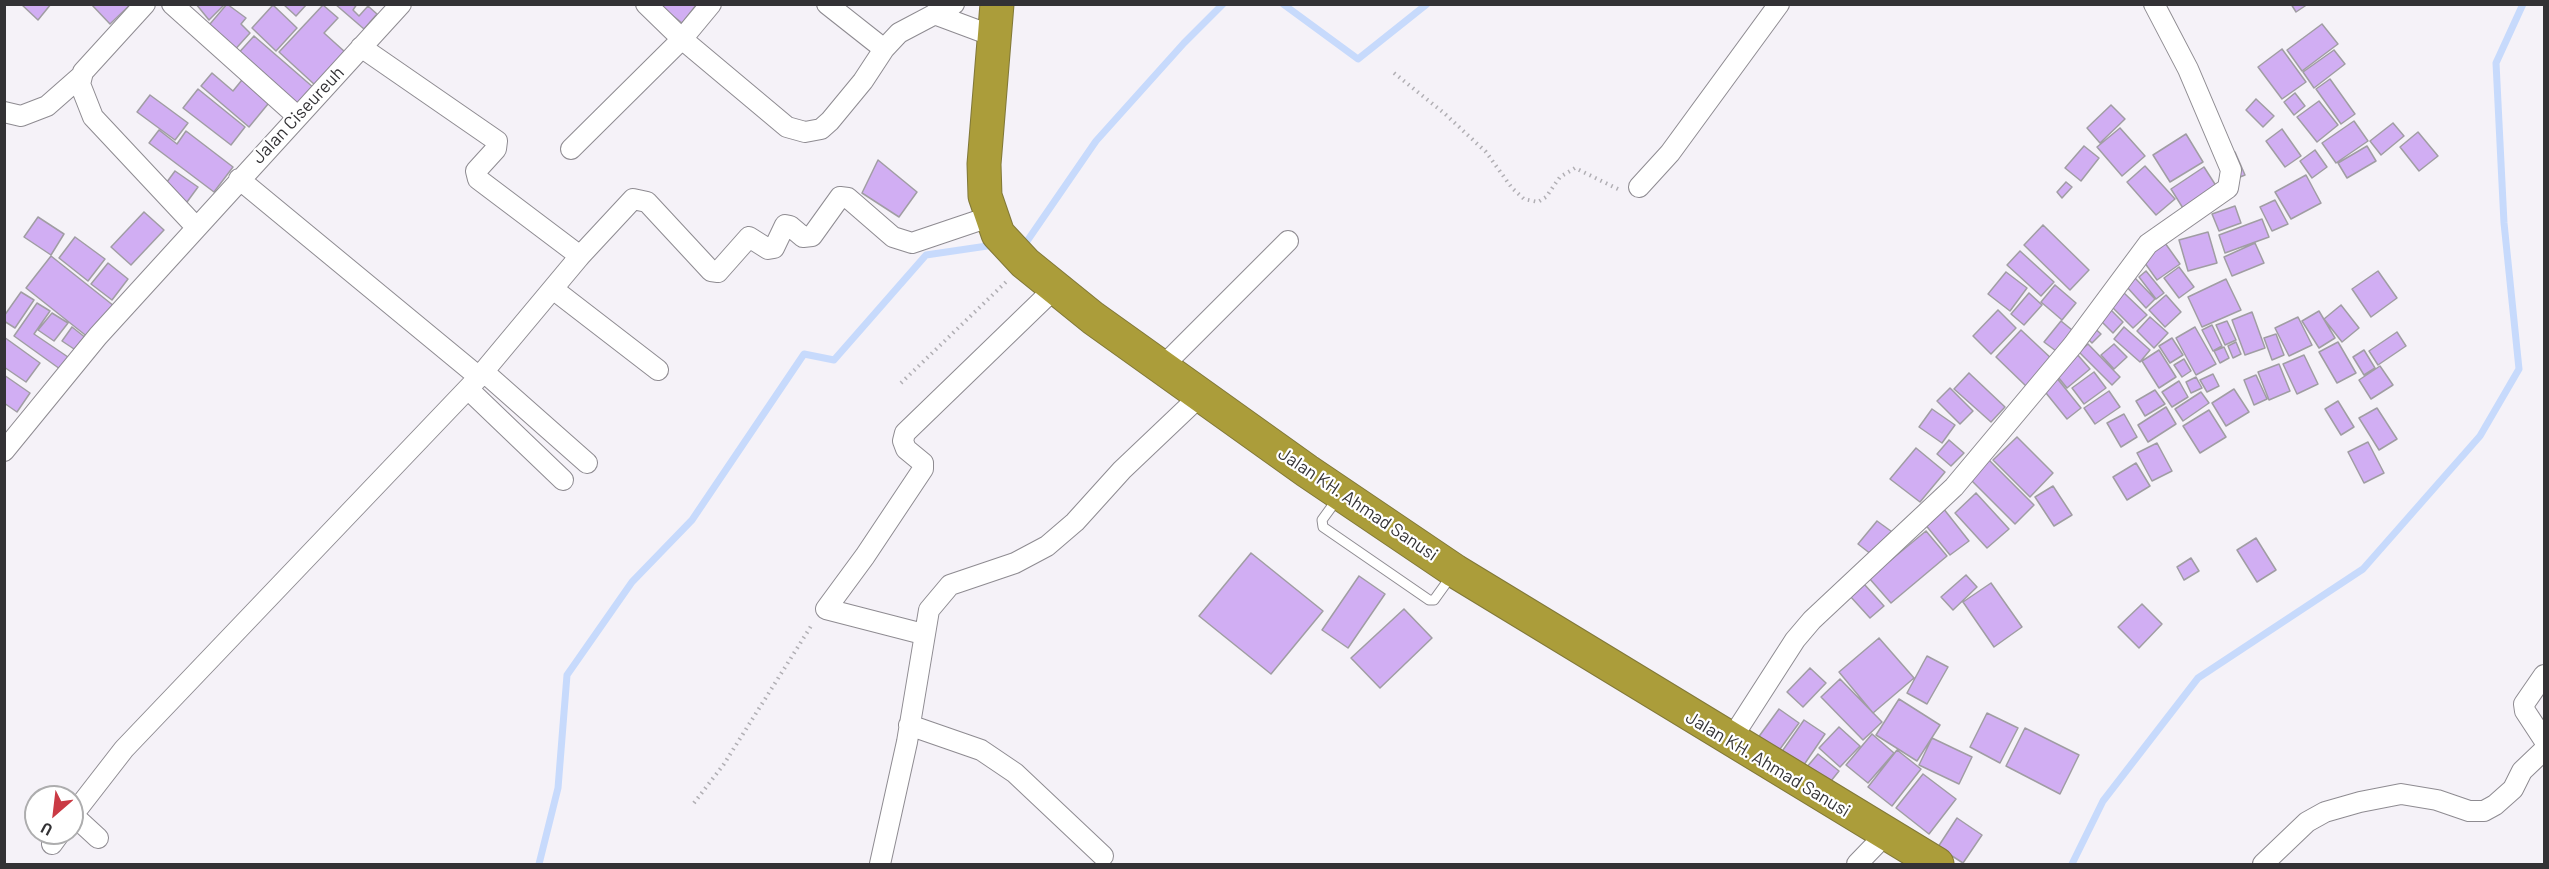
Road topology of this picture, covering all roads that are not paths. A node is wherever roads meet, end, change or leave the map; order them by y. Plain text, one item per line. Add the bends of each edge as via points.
1 (145, 4) edge
2 (172, 4) edge
3 (401, 4) edge
4 (646, 4) edge
5 (711, 4) edge
6 (827, 4) edge
7 (954, 4) edge
8 (1779, 4) edge
9 (2154, 4) edge
10 (934, 14) junction
11 (995, 20) edge
12 (682, 39) junction
13 (361, 47) junction
14 (884, 50) junction
15 (80, 81) junction
16 (4, 112) edge
17 (297, 116) junction
18 (571, 148) dead end
19 (239, 179) junction
20 (1640, 187) road end
21 (995, 225) junction
22 (196, 227) junction
23 (1288, 241) dead end
24 (580, 256) junction
25 (1055, 288) junction
26 (554, 289) junction
27 (1162, 367) junction
28 (658, 370) dead end
29 (477, 379) junction
30 (1201, 395) junction
31 (4, 451) edge
32 (587, 463) dead end
33 (564, 480) dead end
34 (924, 634) junction
35 (2544, 675) edge
36 (909, 725) junction
37 (2544, 740) edge
38 (1731, 741) junction
39 (2541, 760) edge
40 (84, 800) edge
41 (84, 826) edge
42 (1885, 835) junction
43 (98, 838) dead end
44 (1103, 856) dead end
45 (880, 864) edge
46 (1857, 864) edge
47 (1937, 864) edge
48 (2263, 864) edge

1 - 15 street
2 - 17 street
3 - 13 street, Jalan Ciseureuh
4 - 12 street
5 - 12 street
6 - 14 street
7 - 10 street
8 - 20 street via 1670,153
9 - 38 street via 2188,69 2231,170 2228,188 2148,244 2073,345 1954,487 1806,627
10 - 11 street
10 - 14 street via 899,33
11 - 21 highway, Jalan KH. Ahmad Sanusi via 984,164 986,196
12 - 14 street via 787,128 805,132 821,129 830,121
12 - 18 street
13 - 17 street, Jalan Ciseureuh
13 - 24 street via 497,141 496,149 476,171 478,179
15 - 16 street via 47,106 21,116
15 - 22 street via 93,117
17 - 19 street, Jalan Ciseureuh
19 - 22 street, Jalan Ciseureuh
19 - 29 street
21 - 24 street via 912,243 893,237 848,198 840,197 812,236 803,237 785,225 774,248 768,249 749,237 718,272 711,271 647,202 633,199
21 - 25 highway, Jalan KH. Ahmad Sanusi via 1025,263
22 - 31 street, Jalan Ciseureuh via 98,336
23 - 27 street
24 - 26 street
25 - 27 highway, Jalan KH. Ahmad Sanusi
25 - 34 street via 905,433 906,449 923,463 923,469 826,609
26 - 28 street
26 - 29 street
27 - 30 highway, Jalan KH. Ahmad Sanusi
29 - 32 street
29 - 33 street
29 - 40 street via 124,749
30 - 34 street via 1047,546 1015,563 951,585 929,610
30 - 38 highway, Jalan KH. Ahmad Sanusi via 1455,571
34 - 36 street
35 - 37 street via 2524,704
36 - 44 street via 981,750 1015,773
36 - 45 street
38 - 42 highway, Jalan KH. Ahmad Sanusi
39 - 48 street via 2522,771 2513,789 2484,811 2469,811 2401,794 2360,802 2325,812 2307,822
41 - 43 street
42 - 46 street
42 - 47 highway, Jalan KH. Ahmad Sanusi

